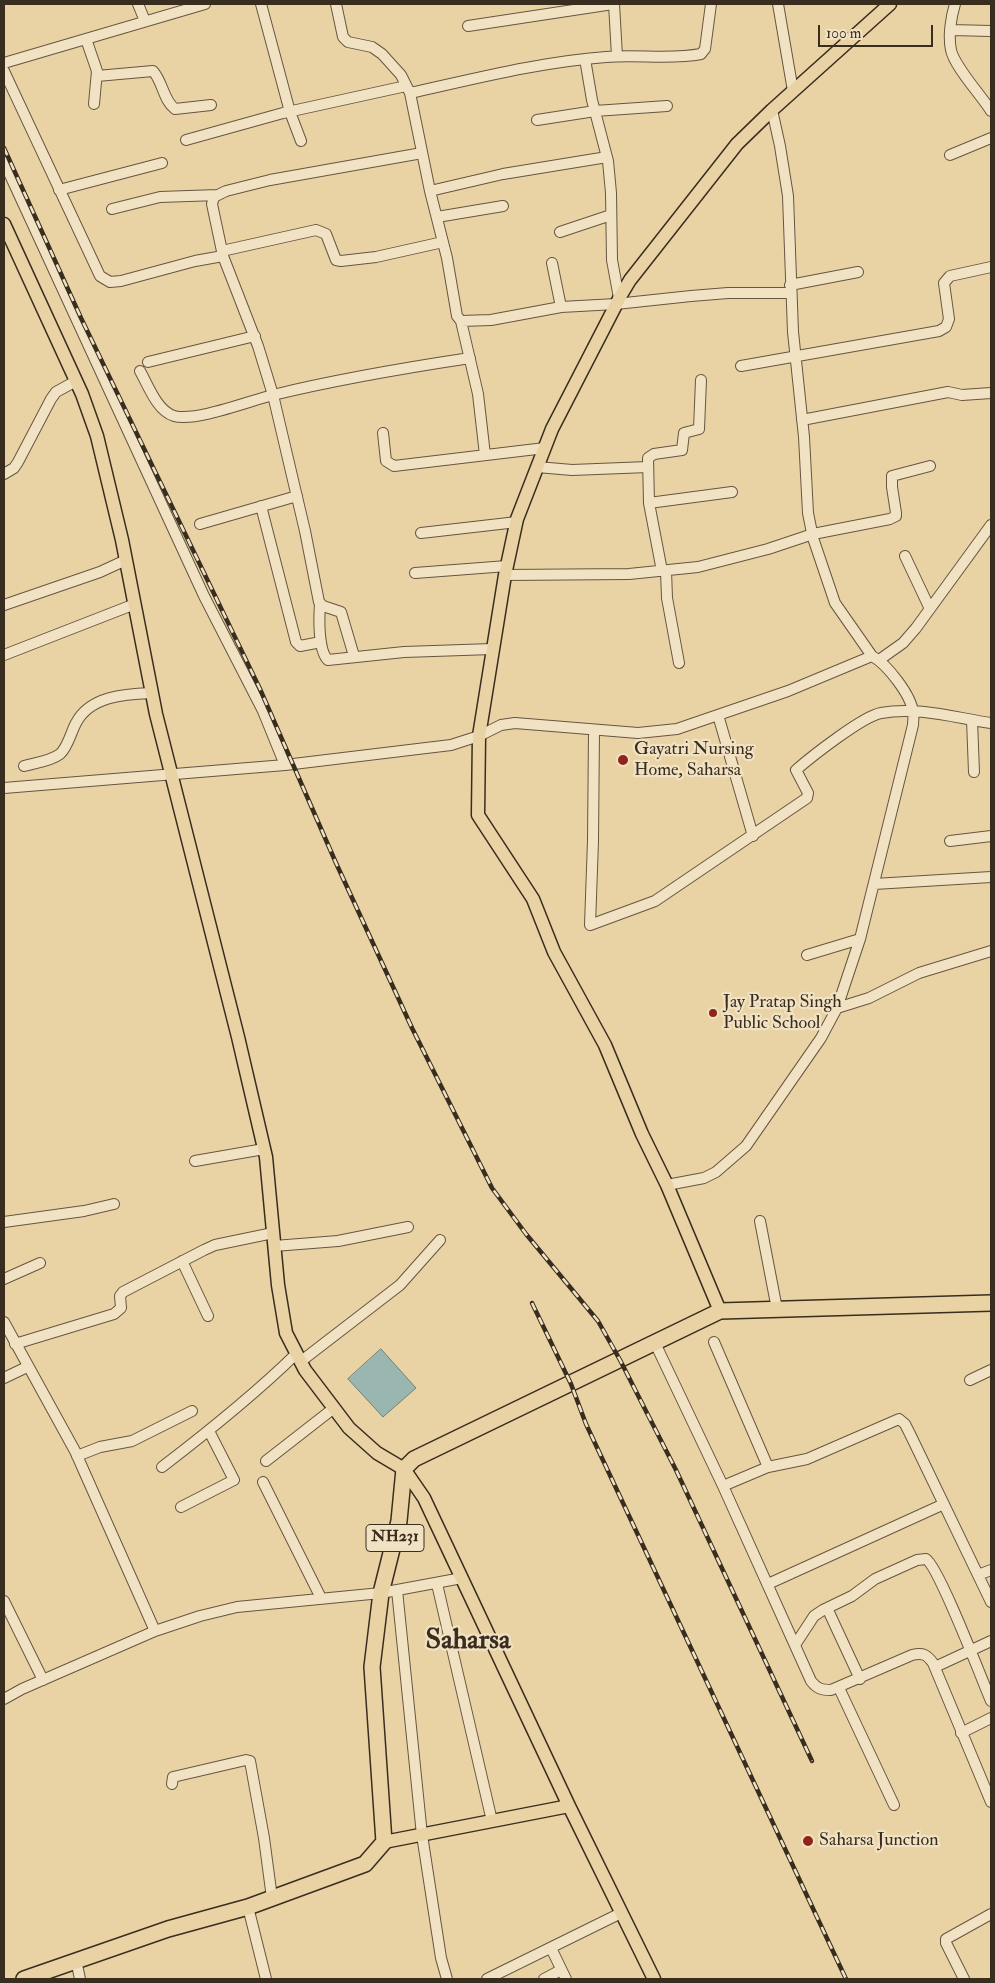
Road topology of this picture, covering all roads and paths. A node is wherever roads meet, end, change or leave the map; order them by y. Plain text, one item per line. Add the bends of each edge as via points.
1 (138, 4) edge
2 (205, 4) edge
3 (260, 4) edge
4 (336, 4) edge
5 (614, 4) edge
6 (712, 4) edge
7 (778, 4) edge
8 (890, 4) edge
9 (955, 4) edge
10 (145, 21) junction
11 (468, 26) dead end
12 (951, 30) junction
13 (991, 31) edge
14 (86, 39) junction
15 (617, 56) junction
16 (585, 59) junction
17 (4, 63) edge
18 (4, 71) edge
19 (97, 76) junction
20 (408, 90) junction
21 (793, 92) junction
22 (94, 104) dead end
23 (211, 105) dead end
24 (668, 106) dead end
25 (772, 110) junction
26 (595, 111) junction
27 (991, 111) edge
28 (290, 112) junction
29 (537, 120) dead end
30 (991, 138) edge
31 (186, 140) dead end
32 (301, 141) dead end
33 (422, 153) junction
34 (950, 155) dead end
35 (607, 157) junction
36 (4, 162) edge
37 (162, 163) dead end
38 (59, 190) junction
39 (430, 191) junction
40 (218, 195) junction
41 (503, 206) dead end
42 (112, 209) dead end
43 (611, 215) junction
44 (437, 217) junction
45 (4, 224) edge
46 (560, 232) dead end
47 (443, 242) junction
48 (223, 253) junction
49 (552, 264) dead end
50 (991, 267) edge
51 (858, 272) dead end
52 (791, 289) junction
53 (617, 301) junction
54 (561, 307) junction
55 (461, 321) junction
56 (255, 336) junction
57 (795, 357) junction
58 (470, 358) junction
59 (148, 362) dead end
60 (741, 366) dead end
61 (140, 371) dead end
62 (702, 380) dead end
63 (76, 381) junction
64 (991, 393) edge
65 (273, 395) junction
66 (802, 420) junction
67 (383, 433) dead end
68 (545, 448) junction
69 (485, 455) junction
70 (930, 466) dead end
71 (537, 467) junction
72 (648, 467) junction
73 (4, 474) edge
74 (732, 492) dead end
75 (297, 496) junction
76 (649, 503) junction
77 (261, 506) junction
78 (517, 522) junction
79 (200, 524) dead end
80 (991, 525) edge
81 (421, 533) dead end
82 (812, 534) junction
83 (980, 540) junction
84 (991, 541) edge
85 (905, 556) dead end
86 (126, 560) junction
87 (506, 571) junction
88 (664, 571) junction
89 (415, 573) dead end
90 (135, 604) junction
91 (320, 604) junction
92 (4, 605) edge
93 (930, 609) junction
94 (321, 642) junction
95 (492, 649) junction
96 (4, 654) edge
97 (354, 656) junction
98 (876, 658) junction
99 (679, 662) dead end
100 (151, 693) junction
101 (914, 712) junction
102 (718, 715) junction
103 (972, 720) junction
104 (991, 723) edge
105 (594, 730) junction
106 (479, 736) junction
107 (285, 764) junction
108 (24, 766) dead end
109 (974, 772) dead end
110 (171, 775) junction
111 (4, 788) edge
112 (753, 836) junction
113 (991, 836) edge
114 (950, 840) dead end
115 (991, 877) edge
116 (874, 884) junction
117 (860, 939) junction
118 (991, 951) edge
119 (807, 955) dead end
120 (837, 1008) junction
121 (264, 1149) junction
122 (194, 1161) dead end
123 (668, 1185) junction
124 (114, 1204) dead end
125 (760, 1221) dead end
126 (4, 1222) edge
127 (408, 1227) dead end
128 (273, 1233) junction
129 (440, 1240) dead end
130 (274, 1246) junction
131 (182, 1261) junction
132 (40, 1263) dead end
133 (4, 1279) edge
134 (991, 1303) edge
135 (777, 1309) junction
136 (720, 1311) junction
137 (208, 1316) dead end
138 (4, 1322) edge
139 (714, 1342) dead end
140 (655, 1343) junction
141 (15, 1344) junction
142 (298, 1358) junction
143 (27, 1367) junction
144 (991, 1370) edge
145 (4, 1378) edge
146 (970, 1380) dead end
147 (334, 1408) junction
148 (192, 1411) dead end
149 (209, 1431) junction
150 (77, 1456) junction
151 (266, 1461) dead end
152 (162, 1467) dead end
153 (768, 1467) junction
154 (404, 1468) junction
155 (263, 1482) dead end
156 (723, 1486) junction
157 (944, 1504) junction
158 (181, 1507) dead end
159 (991, 1570) edge
160 (978, 1576) junction
161 (462, 1578) junction
162 (437, 1584) junction
163 (768, 1584) junction
164 (397, 1590) junction
165 (381, 1593) junction
166 (321, 1598) junction
167 (4, 1601) edge
168 (991, 1602) edge
169 (827, 1608) junction
170 (155, 1632) junction
171 (991, 1641) edge
172 (795, 1645) junction
173 (970, 1651) junction
174 (935, 1667) junction
175 (860, 1679) junction
176 (43, 1680) junction
177 (839, 1688) junction
178 (4, 1699) edge
179 (991, 1701) edge
180 (991, 1718) edge
181 (961, 1733) junction
182 (172, 1784) dead end
183 (991, 1802) edge
184 (894, 1805) dead end
185 (568, 1806) junction
186 (492, 1821) junction
187 (422, 1835) junction
188 (384, 1842) junction
189 (272, 1898) junction
190 (248, 1907) junction
191 (621, 1913) junction
192 (991, 1914) edge
193 (551, 1948) junction
194 (76, 1960) junction
195 (563, 1974) edge
196 (24, 1979) edge
197 (80, 1979) edge
198 (266, 1979) edge
199 (447, 1979) edge
200 (488, 1979) edge
201 (544, 1979) edge
202 (654, 1979) edge
203 (964, 1979) edge

1 - 10 street
2 - 10 street
3 - 28 street
4 - 20 street via 343,36 348,42 372,47 382,54 401,75
5 - 11 street
5 - 15 street
6 - 15 street via 705,49 701,54
7 - 21 street
8 - 21 main road
9 - 12 street
10 - 14 street
12 - 13 street
12 - 27 street via 951,51 956,62
14 - 17 street
14 - 19 street
15 - 16 street
16 - 20 street
16 - 26 street
18 - 38 street
19 - 22 street
19 - 23 street via 153,71 175,109
20 - 28 street
20 - 33 street
21 - 25 main road
24 - 26 street
25 - 52 street via 788,196
25 - 53 main road via 737,144
26 - 29 street
26 - 35 street
28 - 31 street
28 - 32 street
30 - 34 street
33 - 39 street
33 - 40 street via 270,180
35 - 39 street via 503,174
35 - 43 street
36 - 107 street
37 - 38 street
38 - 48 street via 94,265 106,281 121,281
39 - 44 street
40 - 42 street via 160,197
40 - 48 street via 212,204
41 - 44 street
43 - 46 street
43 - 53 street
44 - 47 street
45 - 63 main road
47 - 48 street via 341,261 333,256 326,234 316,230
47 - 55 street via 457,316
48 - 56 street
49 - 54 street
50 - 57 street via 946,279 949,319 946,327 939,331
51 - 52 street
52 - 53 street
52 - 57 street
53 - 54 street
53 - 68 main road
54 - 55 street via 491,320
55 - 58 street
56 - 59 street
56 - 65 street
57 - 60 street
57 - 66 street
58 - 65 street via 397,369
58 - 69 street
61 - 65 street via 163,409 179,417
62 - 72 street via 700,427 684,433 682,450 651,455
63 - 73 street via 56,392 18,462
63 - 86 main road via 97,436
64 - 66 street via 962,395 948,392
65 - 75 street
66 - 82 street
67 - 69 street via 386,461 394,466
68 - 69 street
68 - 71 main road
70 - 82 street via 892,476 896,516 890,520
71 - 72 street via 572,470
71 - 78 main road
72 - 76 street
74 - 76 street
75 - 77 street
75 - 91 street
76 - 88 street
77 - 79 street
77 - 94 street via 296,642 300,646
78 - 81 street
78 - 87 main road
80 - 83 street
82 - 88 street via 731,560
82 - 98 street via 834,602
83 - 84 street
83 - 93 street
85 - 93 street
86 - 90 main road
86 - 92 street
87 - 88 street via 629,574
87 - 89 street
87 - 95 main road
88 - 99 street
90 - 96 street
90 - 100 main road
91 - 94 street
91 - 97 street via 341,612
93 - 98 street via 902,644
94 - 97 street via 328,660
95 - 97 street
95 - 106 main road
98 - 101 street via 899,683
98 - 102 street
100 - 108 street via 118,695 91,706 80,717 62,752
100 - 110 main road
101 - 103 street
101 - 112 street via 876,714 842,734 796,772 808,793 807,798
101 - 116 street
102 - 105 street via 677,729 638,734
102 - 112 street
103 - 104 street
103 - 109 street
105 - 106 street via 514,723 501,725
105 - 112 street via 590,925 656,901
106 - 107 street via 451,745
106 - 123 main road via 478,816 533,899 554,952 605,1045 642,1134
107 - 110 street
110 - 111 street
110 - 121 main road
113 - 114 street
115 - 116 street
116 - 117 street
117 - 119 street
117 - 120 street
118 - 120 street via 920,973 869,998
120 - 123 street via 821,1038 746,1146 710,1175
121 - 122 street
121 - 128 main road
123 - 136 main road
124 - 126 street
125 - 135 street
127 - 130 street via 338,1241
128 - 130 main road
128 - 131 street via 215,1246
129 - 142 street via 400,1285
130 - 142 main road via 286,1333
131 - 137 street
131 - 141 street via 123,1292 120,1308 114,1314
132 - 133 street
134 - 135 highway
135 - 136 highway
136 - 140 highway
138 - 141 street
139 - 153 street
140 - 154 highway via 414,1458
140 - 156 street
141 - 143 street
142 - 147 main road
142 - 149 street
143 - 145 street
143 - 150 street
144 - 146 street
147 - 151 street
147 - 154 main road via 349,1428 377,1453
148 - 150 street via 132,1441 100,1447
149 - 152 street
149 - 158 street via 234,1480
150 - 170 street
153 - 156 street
153 - 157 street via 807,1459 899,1419 905,1424
154 - 161 main road via 424,1498
154 - 165 highway, NH231 via 399,1521
155 - 166 street
156 - 163 street
157 - 160 street
157 - 163 street
159 - 160 street
160 - 168 street
161 - 162 street
161 - 185 main road
162 - 164 street
162 - 186 street
163 - 172 street
164 - 165 street
164 - 187 street
165 - 166 street
165 - 188 highway, NH231 via 372,1667
166 - 170 street via 237,1607
167 - 176 street
169 - 172 street via 814,1616
169 - 173 street via 858,1593 875,1579 926,1559 932,1564
169 - 175 street
170 - 176 street
171 - 173 street
172 - 177 street via 815,1687 822,1690
173 - 174 street
173 - 179 street
174 - 175 street via 929,1657 918,1654
174 - 181 street
175 - 177 street
176 - 178 street
177 - 184 street
180 - 181 street
181 - 183 street
182 - 189 street via 173,1777 250,1761
185 - 186 main road
185 - 191 main road
186 - 187 main road
187 - 188 main road
187 - 199 street
188 - 189 highway via 365,1864
189 - 190 highway
190 - 194 highway via 168,1929
190 - 198 street
191 - 193 street
191 - 202 main road
192 - 203 street via 946,1939
193 - 195 street
193 - 200 street
194 - 196 highway
194 - 197 street
195 - 201 street

